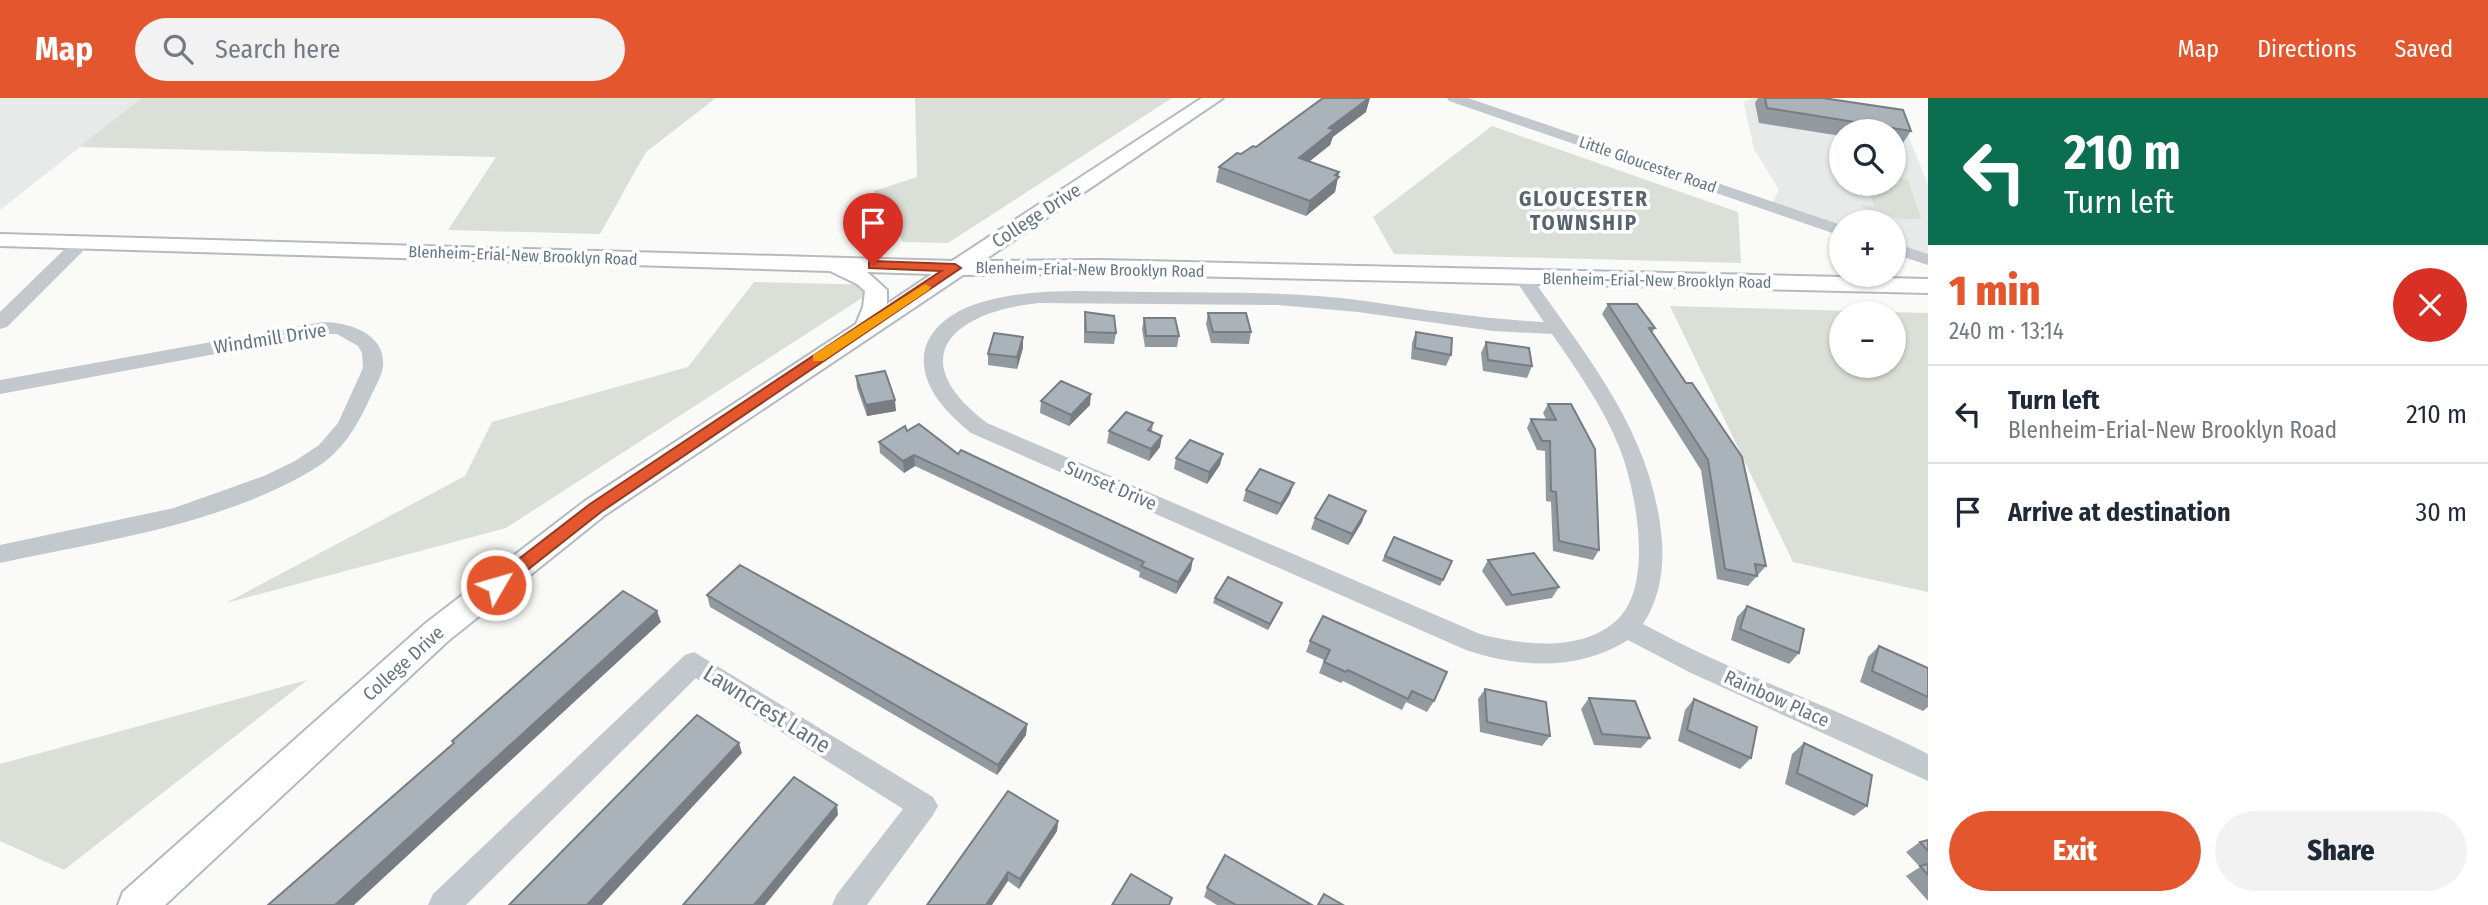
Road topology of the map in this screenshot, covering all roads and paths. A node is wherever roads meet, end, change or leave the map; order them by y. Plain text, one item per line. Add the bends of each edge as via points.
1 (1214, 98) edge
2 (1454, 98) edge
3 (1029, 219) junction
4 (1829, 227) edge
5 (0, 240) edge
6 (82, 242) junction
7 (1906, 252) edge
8 (1928, 260) edge
9 (792, 262) junction
10 (1099, 267) junction
11 (955, 268) junction
12 (1523, 278) junction
13 (1928, 286) edge
14 (0, 323) edge
15 (867, 326) junction
16 (1557, 328) junction
17 (0, 387) edge
18 (0, 554) edge
19 (1627, 627) junction
20 (1928, 768) edge
21 (137, 905) edge
22 (444, 905) edge
23 (848, 905) edge

1 - 3 main road, College Drive
2 - 4 street, Little Gloucester Road
3 - 10 main road via 1021,233 1031,250 1063,262
3 - 11 main road, College Drive
5 - 6 main road, Blenheim-Erial-New Brooklyn Road
6 - 9 main road, Blenheim-Erial-New Brooklyn Road
6 - 14 street
7 - 8 street
9 - 11 main road, Blenheim-Erial-New Brooklyn Road
9 - 15 main road via 839,269 874,286 877,296
10 - 11 main road, Blenheim-Erial-New Brooklyn Road
10 - 12 main road, Blenheim-Erial-New Brooklyn Road
11 - 15 main road, College Drive
12 - 13 main road, Blenheim-Erial-New Brooklyn Road
12 - 16 street
15 - 21 main road, College Drive via 595,508 437,632
16 - 19 street via 1609,405 1630,447 1649,521 1651,561 1639,612
16 - 19 street, Sunset Drive via 1493,325 1278,299 1049,297 1012,300 971,312 950,326 937,346 933,368 934,379 950,405 979,428 1475,643 1525,654 1564,651 1602,641
17 - 18 street, Windmill Drive via 313,328 341,328 366,342 372,353 373,368 347,426 327,450 303,466 177,516
19 - 20 street, Rainbow Place via 1658,646
22 - 23 street, Lawncrest Lane via 694,663 923,806

